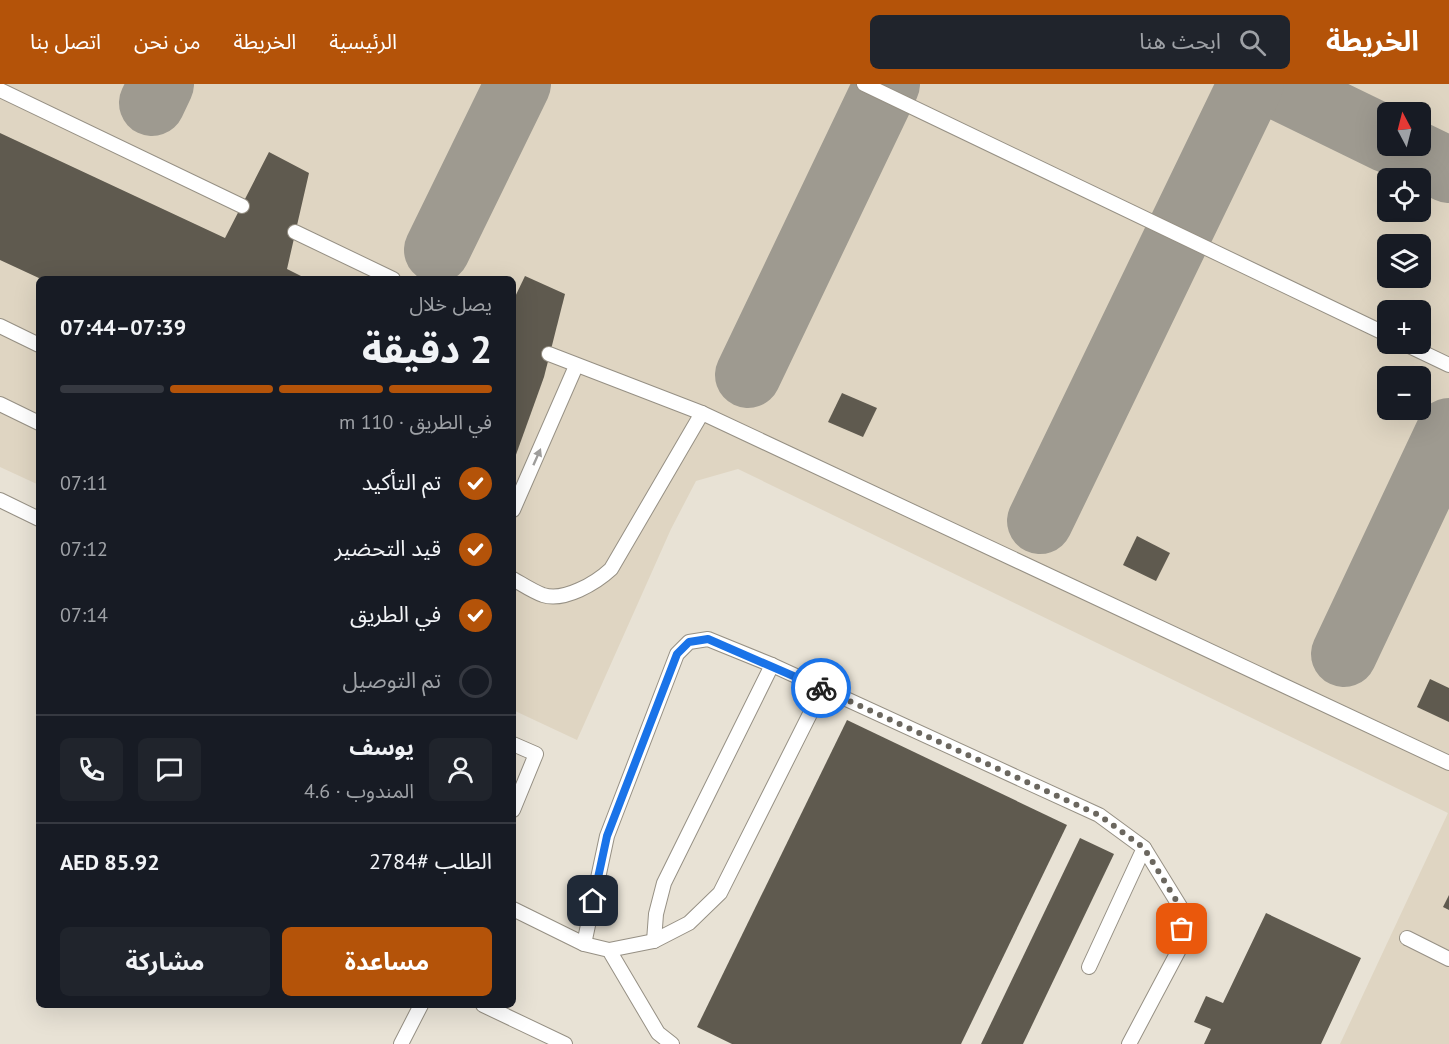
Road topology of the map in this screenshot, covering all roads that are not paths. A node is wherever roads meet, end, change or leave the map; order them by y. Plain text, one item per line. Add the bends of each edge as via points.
1 (864, 84) edge
2 (0, 90) edge
3 (242, 206) dead end
4 (295, 232) dead end
5 (387, 276) edge
6 (0, 326) edge
7 (1377, 330) edge
8 (36, 344) edge
9 (549, 354) dead end
10 (1426, 354) edge
11 (1449, 365) edge
12 (576, 366) junction
13 (0, 404) edge
14 (702, 413) junction
15 (36, 422) edge
16 (0, 500) edge
17 (516, 503) edge
18 (36, 518) edge
19 (516, 581) edge
20 (772, 665) junction
21 (823, 688) junction
22 (516, 745) edge
23 (1449, 763) edge
24 (516, 803) edge
25 (1144, 848) junction
26 (516, 910) edge
27 (1407, 938) dead end
28 (654, 941) junction
29 (584, 944) junction
30 (609, 950) junction
31 (1449, 959) edge
32 (1089, 968) dead end
33 (419, 1008) edge
34 (489, 1008) edge
35 (401, 1044) edge
36 (565, 1044) edge
37 (672, 1044) edge
38 (1129, 1044) edge

1 - 7 lane
2 - 3 lane
4 - 5 lane
6 - 8 lane
9 - 12 lane
10 - 11 lane
12 - 14 lane
17 -> 12 lane
13 - 15 lane
14 - 19 lane via 606,574 587,586 559,595 544,596
14 - 23 lane
16 - 18 lane
20 - 21 lane
20 - 28 lane via 664,883
20 - 29 lane via 708,639 689,642 677,654 607,836
21 - 25 lane via 1099,815
21 - 28 lane via 720,893 689,923
22 - 24 lane via 536,754
25 - 32 lane
25 - 38 lane via 1184,913 1181,946
26 - 29 lane
27 - 31 lane
28 - 30 lane
29 - 30 lane
30 - 37 lane via 658,1033
33 - 35 lane
34 - 36 lane

